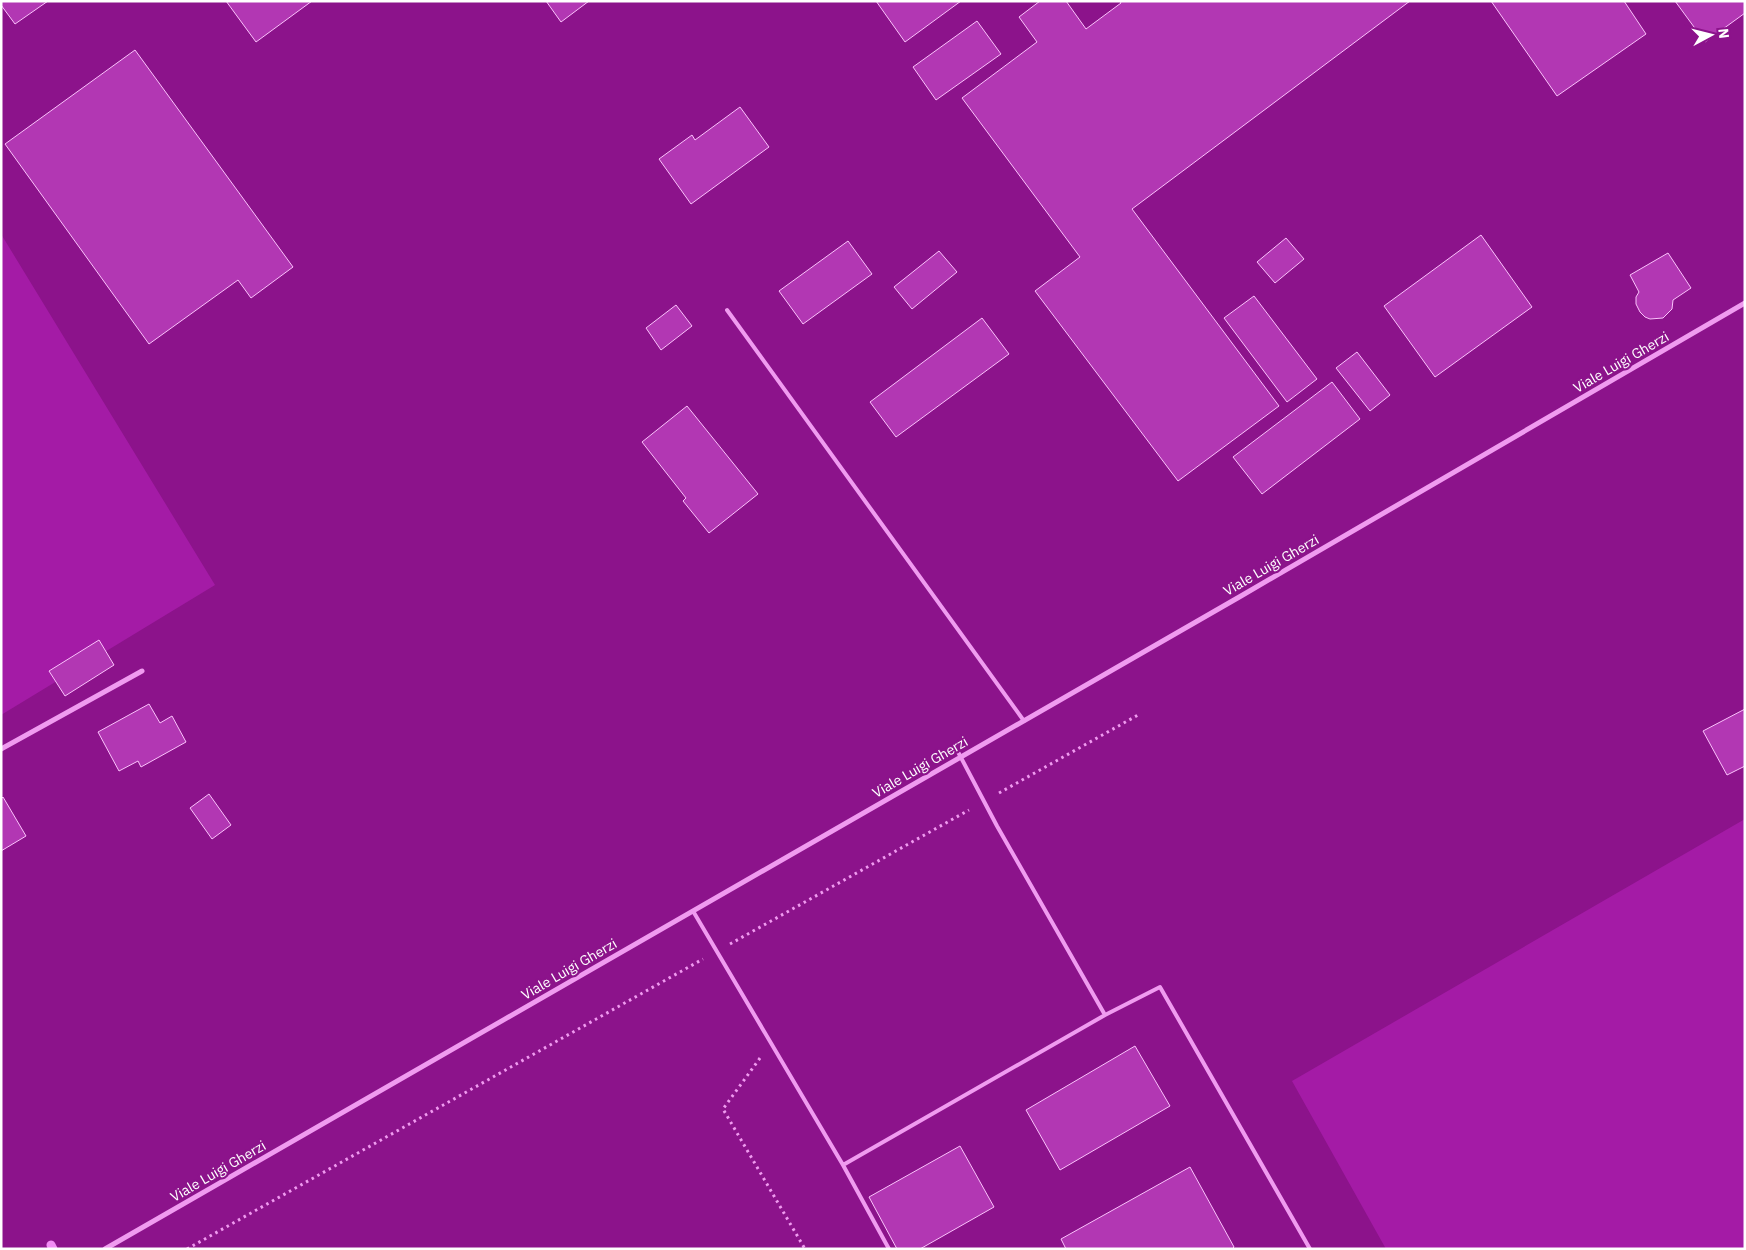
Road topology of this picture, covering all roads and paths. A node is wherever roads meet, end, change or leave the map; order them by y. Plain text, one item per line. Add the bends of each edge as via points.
1 (1745, 303) edge
2 (727, 310) dead end
3 (142, 671) dead end
4 (1138, 715) dead end
5 (1024, 721) junction
6 (1, 749) edge
7 (956, 750) dead end
8 (960, 757) junction
9 (984, 802) junction
10 (693, 911) junction
11 (717, 952) junction
12 (1105, 1016) junction
13 (771, 1044) junction
14 (843, 1165) junction
15 (105, 1249) edge
16 (187, 1249) edge
17 (805, 1249) edge
18 (889, 1249) edge
19 (1310, 1249) edge

1 - 5 street, Viale Luigi Gherzi
2 - 5 lane
3 - 6 street
4 - 9 path
5 - 8 street, Viale Luigi Gherzi
7 - 8 lane
8 - 9 lane
8 - 10 street, Viale Luigi Gherzi
9 - 11 path
9 - 12 lane
10 - 11 lane
10 - 15 street, Viale Luigi Gherzi
11 - 13 lane
11 - 16 path
12 - 14 lane
12 - 19 lane via 1160,987
13 - 14 lane
13 - 17 path via 723,1109
14 - 18 lane

